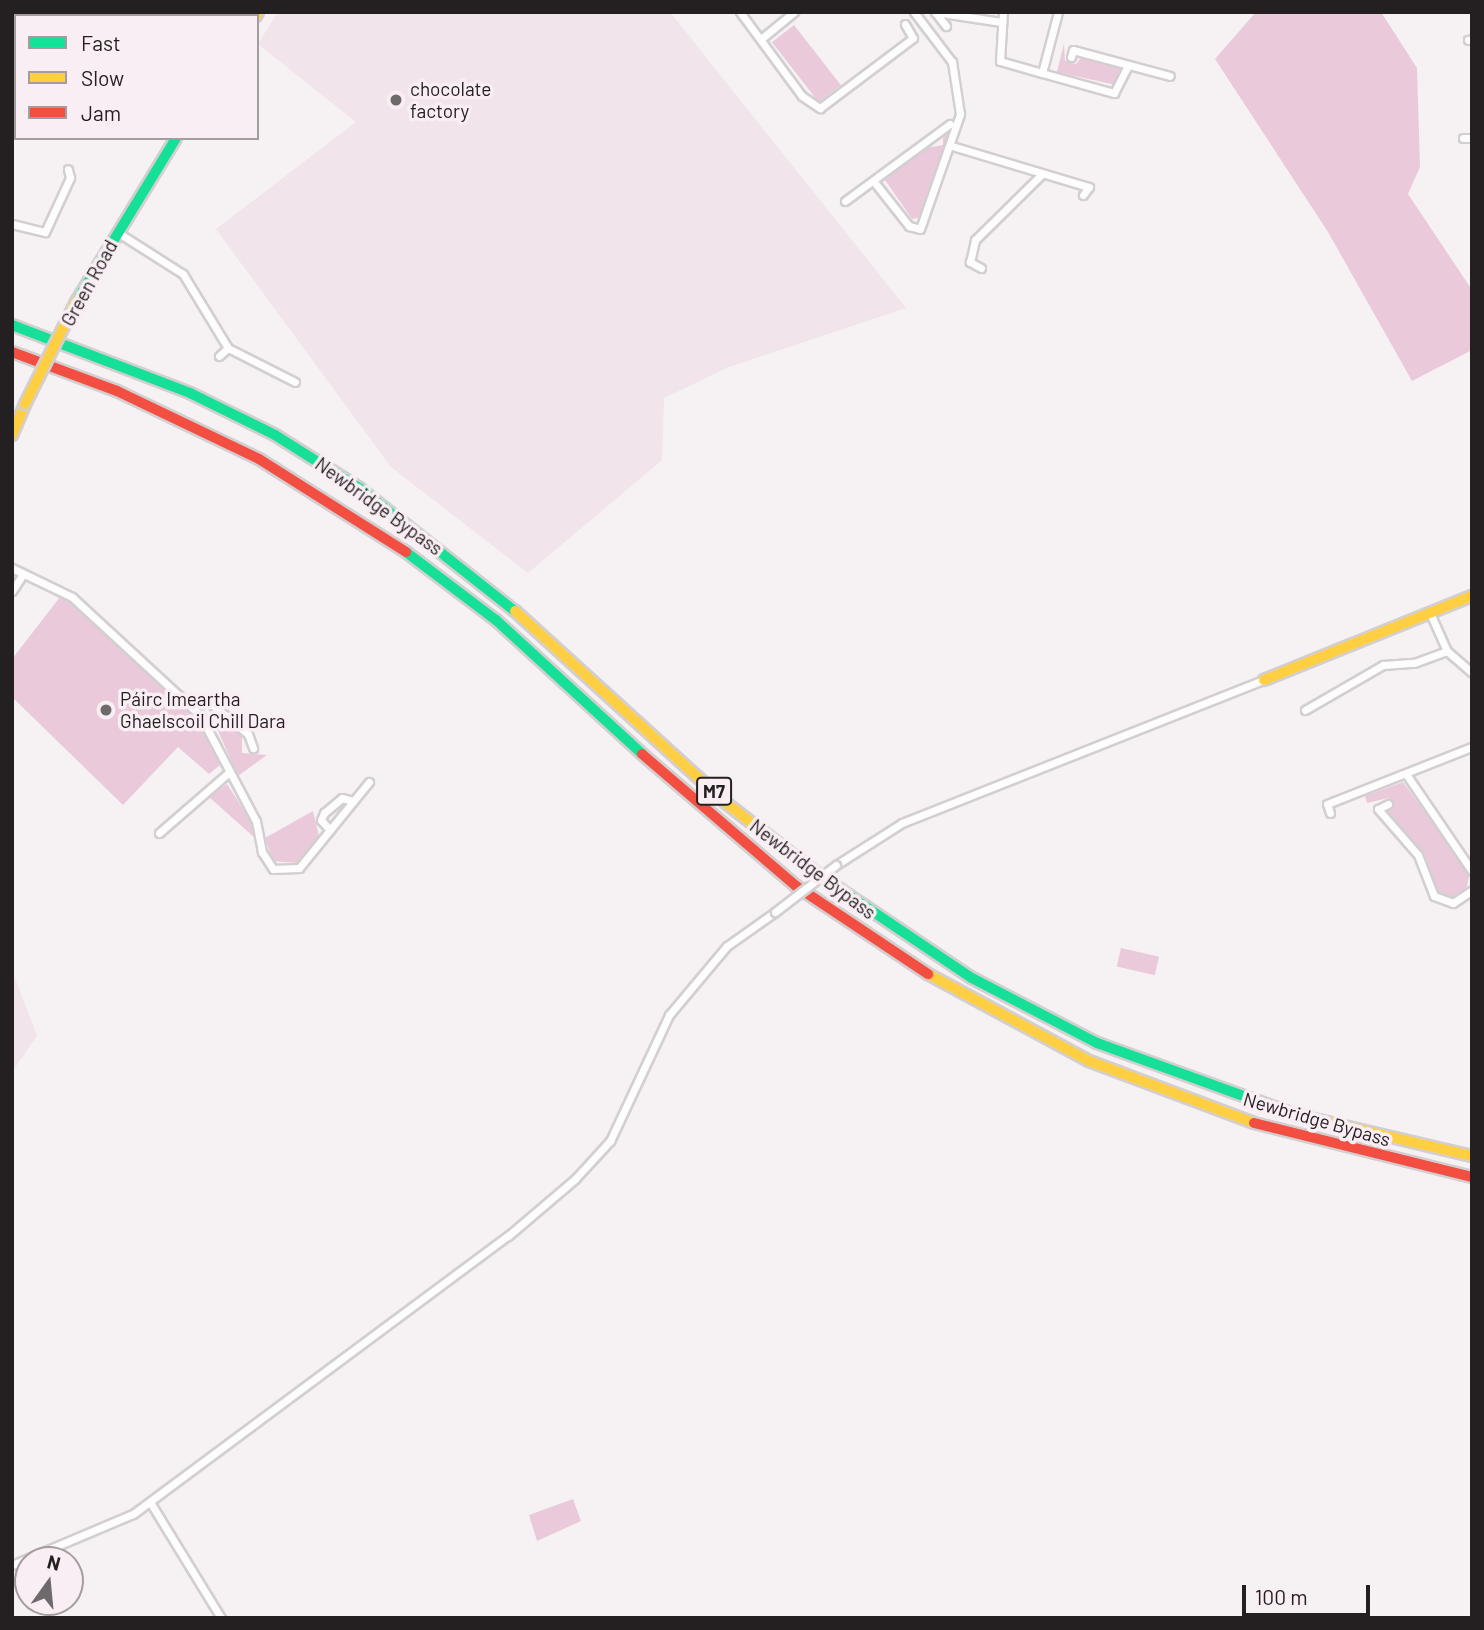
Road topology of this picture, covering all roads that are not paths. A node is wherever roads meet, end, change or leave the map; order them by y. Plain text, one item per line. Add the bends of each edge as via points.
1 (740, 12) edge
2 (794, 12) edge
3 (914, 12) edge
4 (1003, 12) edge
5 (1058, 12) edge
6 (1001, 22) junction
7 (905, 24) dead end
8 (946, 26) dead end
9 (761, 39) junction
10 (1072, 57) dead end
11 (1128, 65) junction
12 (1042, 73) junction
13 (1170, 76) dead end
14 (950, 124) dead end
15 (1463, 138) dead end
16 (1472, 138) edge
17 (175, 140) edge
18 (952, 146) junction
19 (68, 169) dead end
20 (1042, 174) junction
21 (875, 183) junction
22 (1083, 195) dead end
23 (845, 201) dead end
24 (12, 224) edge
25 (117, 232) junction
26 (981, 268) dead end
27 (12, 325) edge
28 (228, 348) junction
29 (12, 352) edge
30 (219, 356) dead end
31 (295, 382) dead end
32 (12, 435) edge
33 (12, 568) edge
34 (23, 574) junction
35 (12, 591) edge
36 (1472, 597) edge
37 (1430, 614) junction
38 (1447, 651) junction
39 (1472, 673) edge
40 (1264, 680) joint
41 (191, 706) junction
42 (1306, 710) dead end
43 (1472, 747) edge
44 (253, 748) dead end
45 (228, 773) junction
46 (1406, 774) junction
47 (369, 782) dead end
48 (352, 802) junction
49 (1388, 804) dead end
50 (1330, 813) dead end
51 (330, 830) junction
52 (159, 833) dead end
53 (1472, 871) edge
54 (1472, 890) edge
55 (1472, 1156) edge
56 (1472, 1177) edge
57 (150, 1502) junction
58 (12, 1565) edge
59 (221, 1618) edge

1 - 9 street
2 - 9 street
3 - 18 street via 958,78 960,114
4 - 6 street
5 - 12 street
6 - 8 street via 935,12
6 - 12 street via 1000,61
7 - 9 street via 913,38 820,108 802,96
10 - 11 street via 1073,50
11 - 12 street via 1114,93
11 - 13 street
14 - 21 street via 934,142
15 - 16 street
17 - 25 main road, Green Road
18 - 20 street
18 - 21 street via 920,229 909,226
19 - 24 street via 70,178 45,232
20 - 22 street via 1089,187
20 - 26 street via 975,240 970,262
21 - 23 street
25 - 28 street via 183,274
25 - 32 main road, Green Road, bridge via 76,302
27 - 55 main road, Newbridge Bypass / M7 via 190,393 275,435 359,488 559,646 737,811 854,903 972,978 1097,1043 1198,1084 1320,1123
28 - 30 street
28 - 31 street
29 - 56 main road, Newbridge Bypass / M7 via 177,418 377,531 496,620 713,819 796,886 958,994 1088,1061 1192,1103 1310,1142
33 - 34 street
34 - 35 street
34 - 41 street via 72,597
36 - 37 main road
37 - 38 street
37 - 40 main road
38 - 39 street
38 - 42 street via 1414,663 1383,665
40 - 57 street, bridge via 902,823 836,864 727,946 672,1010 610,1141 575,1179
41 - 44 street via 209,702 248,734
41 - 45 street via 211,728
43 - 46 street
45 - 51 street via 256,821 273,869 299,868
45 - 52 street
46 - 50 street via 1327,804
46 - 53 street
47 - 48 street
48 - 51 street
48 - 51 street via 342,798 322,816
49 - 54 street via 1378,810 1418,855 1434,896 1453,903
57 - 58 street
57 - 59 street

